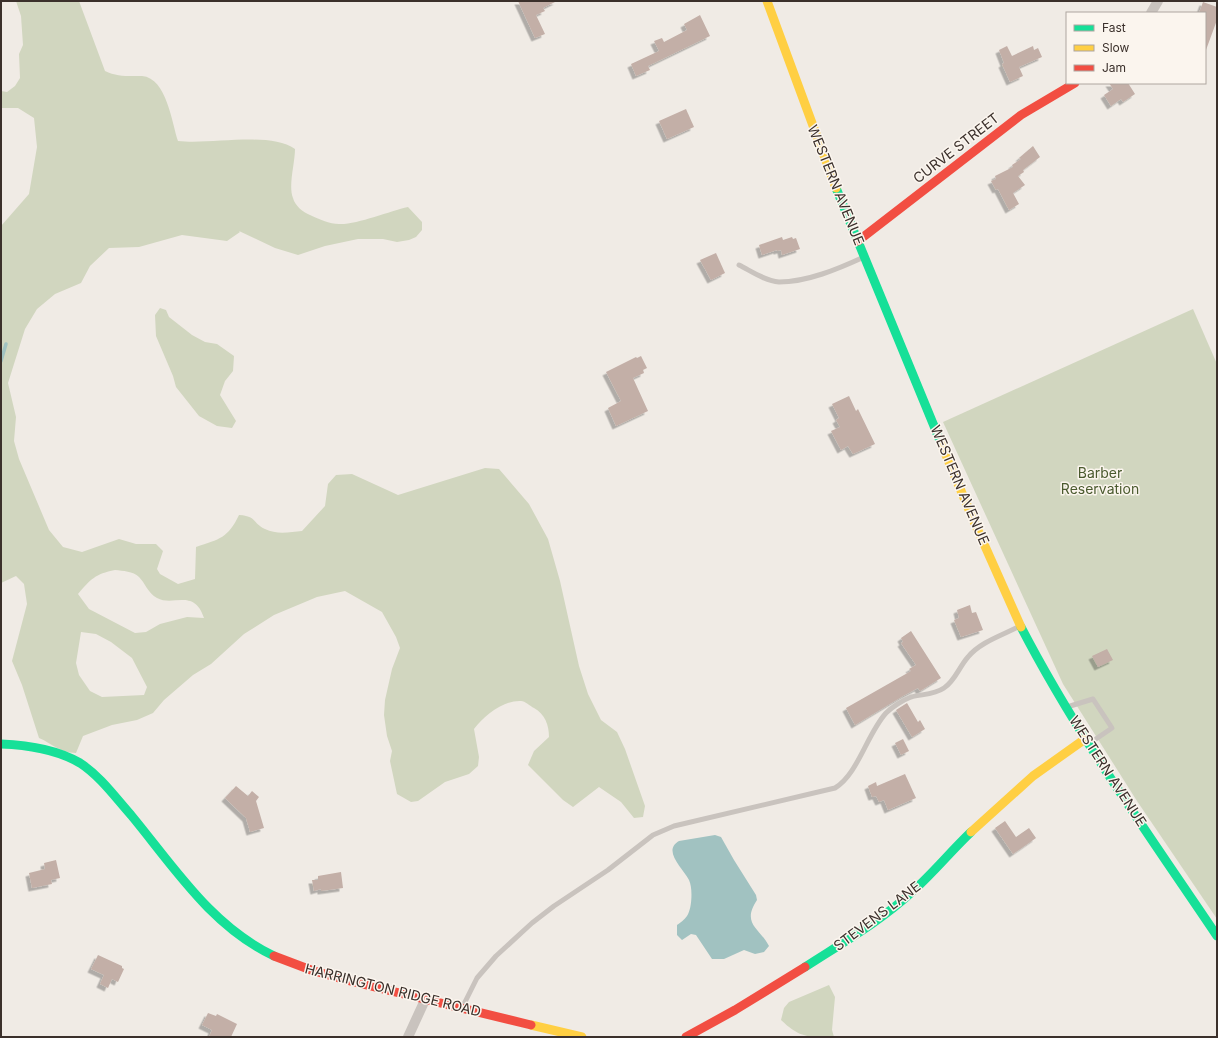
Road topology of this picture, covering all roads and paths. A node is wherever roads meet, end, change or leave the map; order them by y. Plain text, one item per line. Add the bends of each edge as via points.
1 (767, 1) edge
2 (1158, 1) edge
3 (1151, 12) edge
4 (1072, 84) edge
5 (858, 241) junction
6 (865, 257) junction
7 (739, 265) dead end
8 (1020, 626) junction
9 (1066, 707) junction
10 (1087, 741) junction
11 (1, 744) edge
12 (1217, 936) edge
13 (425, 1000) junction
14 (462, 1009) junction
15 (408, 1037) edge
16 (582, 1037) edge
17 (686, 1037) edge

1 - 5 street, WESTERN AVENUE via 831,177
2 - 3 street
4 - 5 street, CURVE STREET via 1021,115
5 - 6 street, WESTERN AVENUE
6 - 7 lane via 839,268 778,282
6 - 8 street, WESTERN AVENUE via 972,517
8 - 9 street, WESTERN AVENUE
8 - 14 lane via 968,656 952,681 943,689 905,700 886,713 841,785 674,826 653,835 608,870 554,906 506,947 477,978
9 - 10 street, WESTERN AVENUE
9 - 10 lane via 1093,699 1112,728
10 - 12 street, WESTERN AVENUE
10 - 17 street, STEVENS LANE via 1062,752 1033,774 894,908 802,969
11 - 13 street, HARRINGTON RIDGE ROAD via 54,753 74,760 88,769 135,820 199,898 246,941 310,971
13 - 14 street, HARRINGTON RIDGE ROAD
13 - 15 street
14 - 16 street, HARRINGTON RIDGE ROAD

